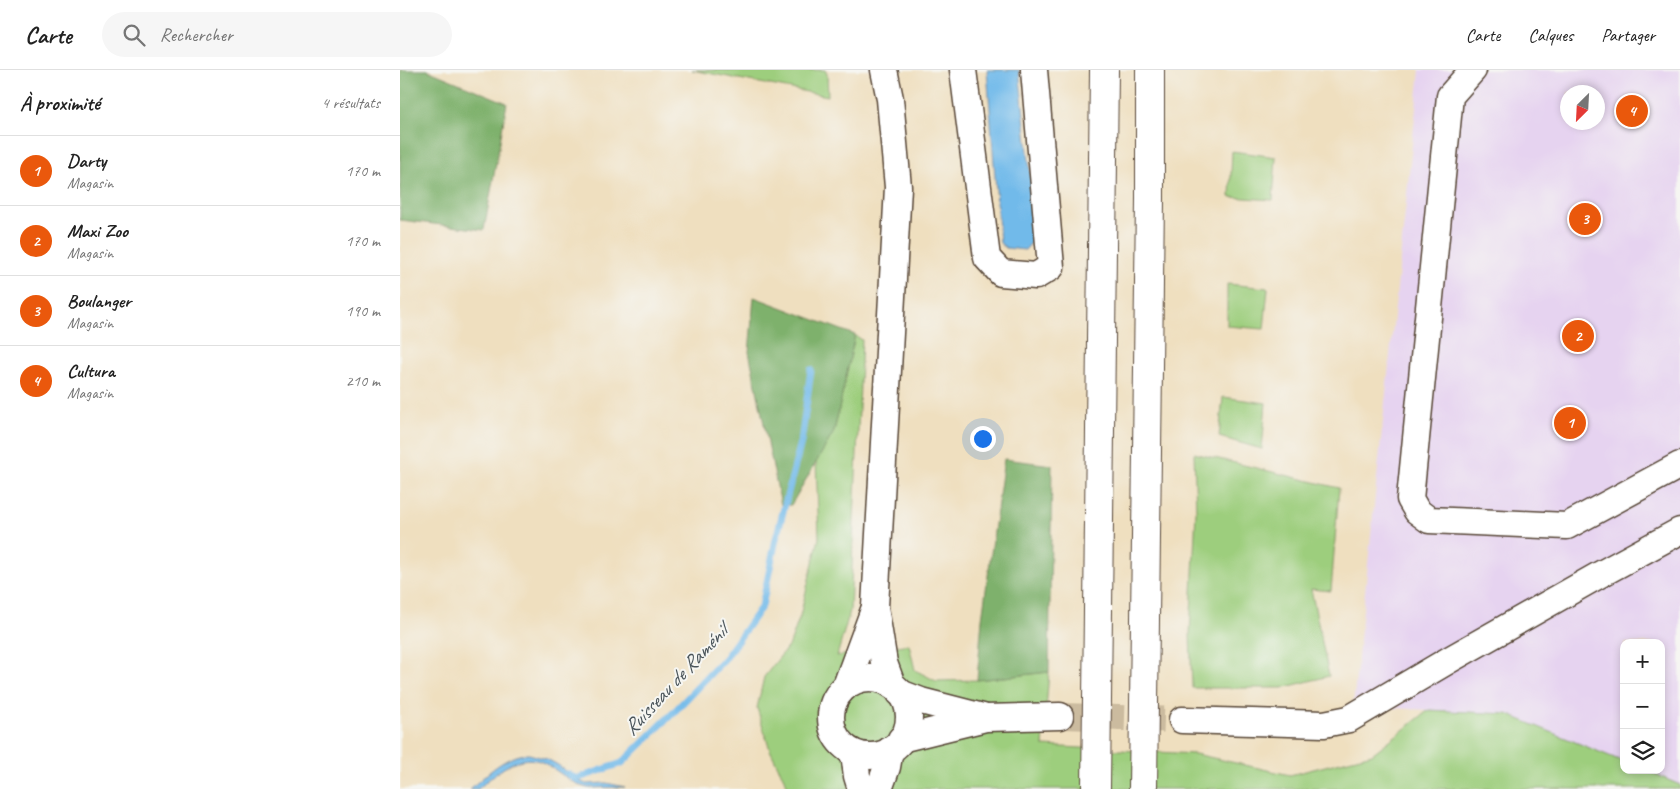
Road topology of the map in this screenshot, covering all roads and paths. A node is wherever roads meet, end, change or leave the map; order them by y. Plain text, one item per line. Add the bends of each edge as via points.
1 (884, 70) edge
2 (963, 70) edge
3 (1034, 70) edge
4 (1104, 70) edge
5 (1150, 70) edge
6 (1167, 70) edge
7 (1473, 70) edge
8 (1150, 198) junction
9 (1680, 465) edge
10 (1680, 531) edge
11 (875, 607) junction
12 (846, 686) junction
13 (896, 689) junction
14 (1060, 716) tunnel mouth
15 (986, 718) junction
16 (1182, 720) tunnel mouth
17 (854, 752) junction
18 (889, 761) edge
19 (861, 789) edge
20 (1096, 789) edge
21 (1143, 789) edge

1 - 11 street via 890,99 898,187
2 - 3 street via 987,258 1001,272 1036,276 1051,267
4 - 20 highway
5 - 8 highway
6 - 8 highway
7 - 9 street via 1450,96 1410,499 1417,511 1429,520 1567,526
8 - 21 highway
10 - 16 street via 1349,719 1324,724
11 - 12 street
11 - 13 street via 884,663
12 - 13 street via 871,678 882,680
12 - 17 street via 837,696 831,722 843,745
13 - 15 street via 921,701
13 - 18 street via 906,704 907,728
14 - 15 street
15 - 18 street
17 - 18 street via 879,755
17 - 19 street

